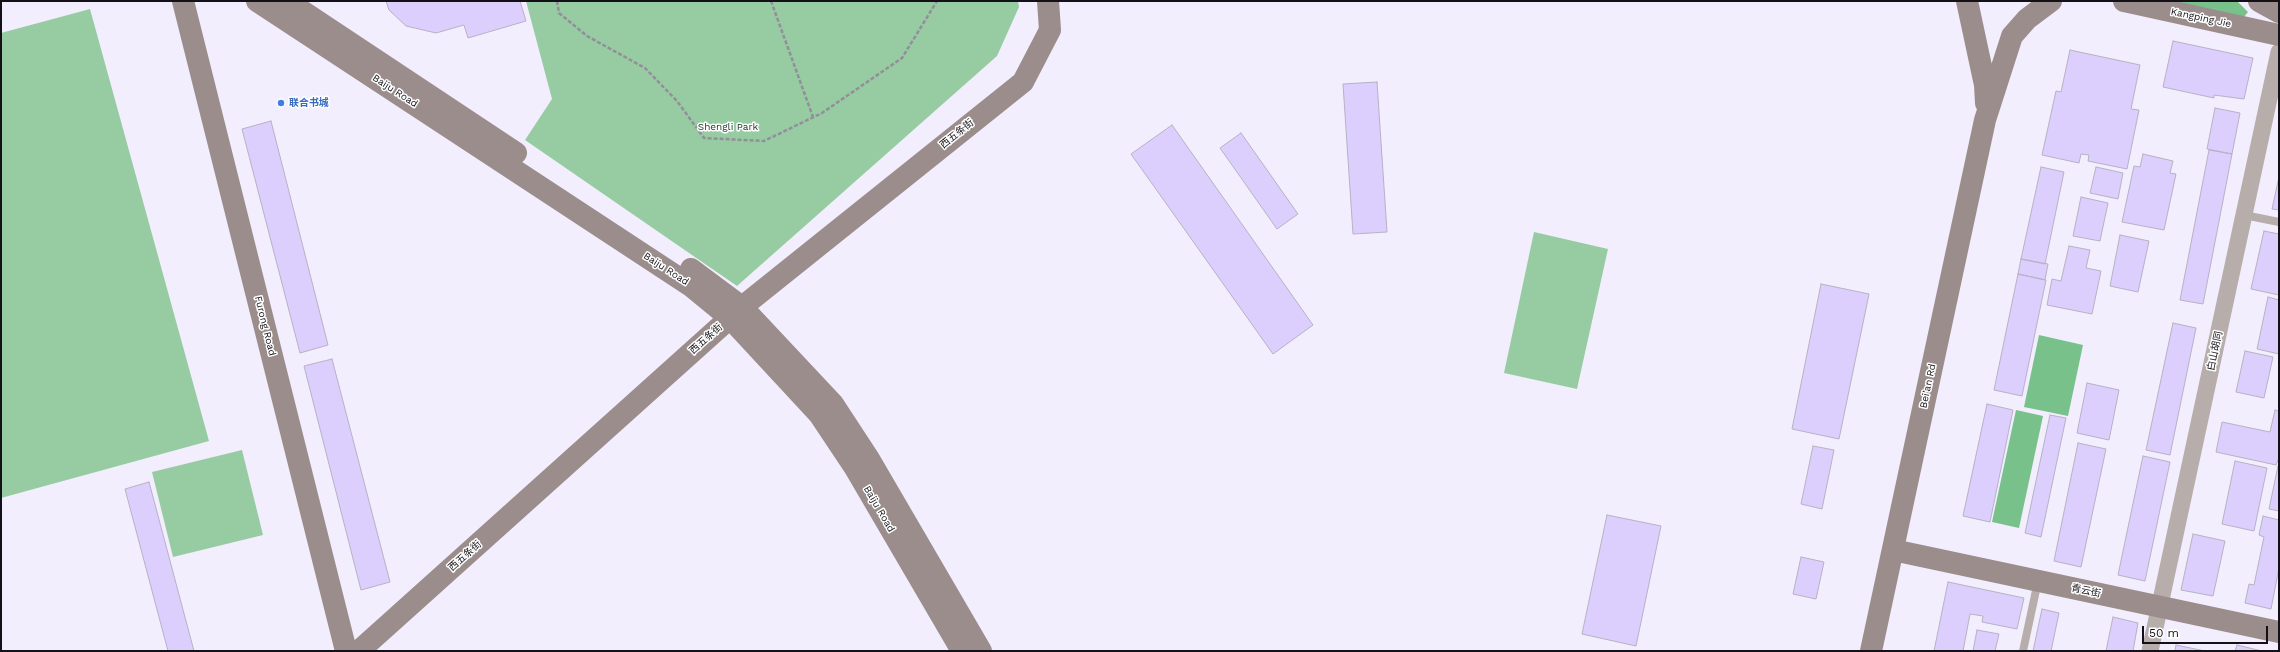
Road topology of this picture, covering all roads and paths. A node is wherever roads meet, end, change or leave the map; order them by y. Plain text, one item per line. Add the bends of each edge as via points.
1 (183, 1) edge
2 (257, 1) edge
3 (287, 1) edge
4 (557, 1) edge
5 (771, 1) edge
6 (938, 1) edge
7 (1048, 1) edge
8 (1960, 1) edge
9 (1968, 1) edge
10 (2051, 1) edge
11 (2068, 1) edge
12 (2124, 1) edge
13 (2259, 1) edge
14 (2279, 12) edge
15 (2027, 19) junction
16 (2279, 35) edge
17 (1976, 38) junction
18 (2279, 52) edge
19 (813, 117) junction
20 (1985, 120) junction
21 (2244, 214) junction
22 (2279, 222) edge
23 (736, 312) junction
24 (1893, 550) junction
25 (2038, 580) junction
26 (2160, 606) junction
27 (2279, 632) edge
28 (346, 651) edge
29 (359, 651) edge
30 (962, 651) edge
31 (981, 651) edge
32 (1871, 651) edge
33 (2023, 651) edge
34 (2150, 651) edge

1 - 28 main road, Furong Road
2 - 23 main road, Baiju Road via 691,286
3 - 23 main road, Baiju Road via 701,275
4 - 19 path via 559,13 587,36 645,68 677,101 704,138 764,141
5 - 19 path
6 - 19 path via 902,58
7 - 23 main road, 西五条街 via 1050,30 1023,82
8 - 17 main road
9 - 17 main road
10 - 15 main road
11 - 15 main road
12 - 16 main road, Kangping Jie
13 - 14 main road
15 - 20 main road via 2012,36
17 - 20 main road via 1985,85
18 - 21 street, 白山胡同
20 - 24 main road, Bei’an Rd
21 - 22 lane
21 - 26 street, 白山胡同
23 - 29 main road, 西五条街
23 - 30 main road, Baiju Road via 819,414 855,468
23 - 31 main road, Baiju Road via 833,404 869,459
24 - 25 main road, 青云街
24 - 32 main road, Bei’an Rd
25 - 26 main road, 青云街
25 - 33 lane
26 - 27 main road, 青云街
26 - 34 street, 白山胡同

